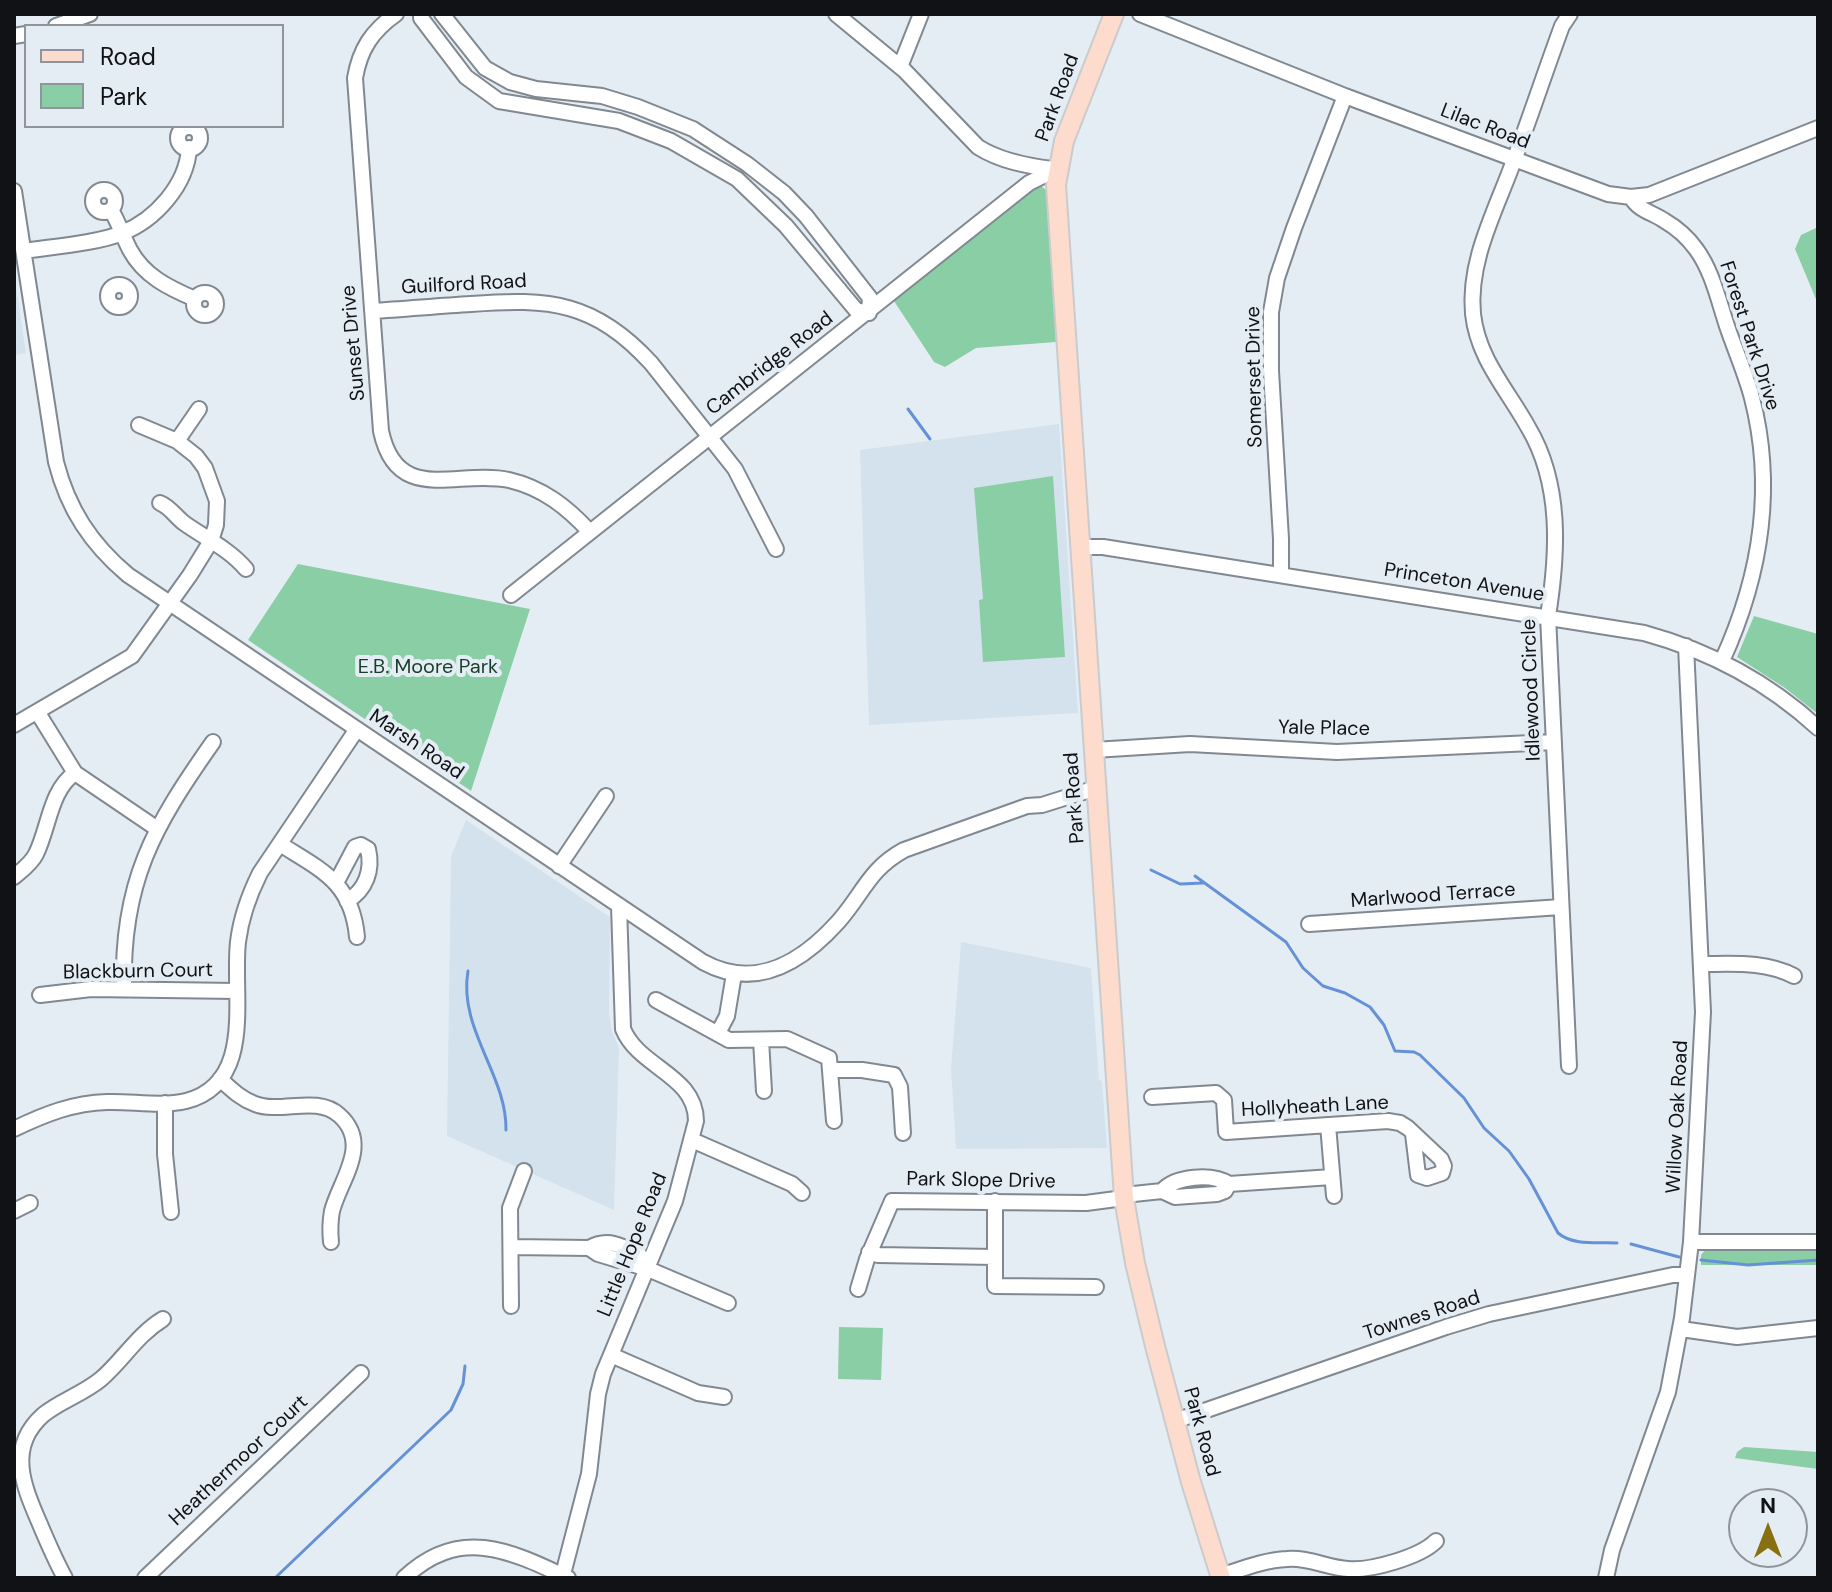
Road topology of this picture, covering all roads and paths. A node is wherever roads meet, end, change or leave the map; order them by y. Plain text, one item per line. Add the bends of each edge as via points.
1 (90, 14) edge
2 (396, 14) edge
3 (421, 14) edge
4 (442, 14) edge
5 (836, 14) edge
6 (921, 14) edge
7 (1114, 14) edge
8 (1140, 14) edge
9 (1570, 14) edge
10 (62, 24) edge
11 (900, 67) junction
12 (1345, 96) junction
13 (1818, 128) edge
14 (693, 129) junction
15 (683, 147) junction
16 (189, 148) dead end
17 (1514, 160) junction
18 (1057, 169) junction
19 (14, 191) edge
20 (1631, 197) junction
21 (111, 210) dead end
22 (122, 233) junction
23 (24, 251) junction
24 (145, 271) junction
25 (127, 288) dead end
26 (195, 299) dead end
27 (372, 311) junction
28 (869, 313) junction
29 (199, 409) dead end
30 (139, 425) dead end
31 (710, 437) junction
32 (177, 441) junction
33 (160, 503) dead end
34 (590, 532) junction
35 (211, 541) junction
36 (1080, 547) junction
37 (776, 549) dead end
38 (246, 569) dead end
39 (1281, 575) junction
40 (511, 595) dead end
41 (170, 604) junction
42 (1548, 616) junction
43 (1686, 646) junction
44 (1722, 661) junction
45 (38, 713) junction
46 (14, 725) edge
47 (1818, 728) edge
48 (357, 729) junction
49 (213, 742) dead end
50 (1554, 742) junction
51 (1094, 750) junction
52 (75, 773) junction
53 (1096, 784) junction
54 (606, 796) dead end
55 (156, 828) junction
56 (280, 844) junction
57 (559, 866) junction
58 (14, 877) edge
59 (336, 883) junction
60 (347, 901) junction
61 (619, 906) junction
62 (1561, 907) junction
63 (1309, 924) dead end
64 (357, 937) dead end
65 (1702, 964) junction
66 (734, 974) junction
67 (1794, 976) dead end
68 (124, 989) junction
69 (237, 991) junction
70 (40, 995) dead end
71 (656, 1000) dead end
72 (718, 1033) junction
73 (761, 1040) junction
74 (1569, 1066) dead end
75 (832, 1070) junction
76 (220, 1079) junction
77 (764, 1091) dead end
78 (1152, 1097) dead end
79 (165, 1103) junction
80 (834, 1121) dead end
81 (1328, 1125) junction
82 (14, 1129) edge
83 (903, 1133) dead end
84 (1413, 1134) dead end
85 (692, 1140) junction
86 (524, 1171) dead end
87 (1332, 1177) junction
88 (802, 1193) dead end
89 (1124, 1196) junction
90 (1334, 1196) dead end
91 (995, 1201) junction
92 (30, 1203) dead end
93 (14, 1211) edge
94 (171, 1212) dead end
95 (331, 1242) dead end
96 (1691, 1242) junction
97 (1818, 1242) edge
98 (511, 1247) junction
99 (869, 1252) junction
100 (995, 1257) junction
101 (648, 1269) junction
102 (1687, 1275) junction
103 (1096, 1287) dead end
104 (858, 1289) dead end
105 (728, 1303) dead end
106 (511, 1306) dead end
107 (163, 1319) dead end
108 (1818, 1328) edge
109 (1681, 1329) junction
110 (611, 1355) junction
111 (361, 1373) dead end
112 (724, 1397) dead end
113 (1175, 1421) junction
114 (1436, 1541) dead end
115 (565, 1577) edge
116 (1221, 1577) edge
117 (65, 1578) edge
118 (145, 1578) edge
119 (404, 1578) edge
120 (1606, 1578) edge

1 - 10 street
2 - 27 street, Sunset Drive via 371,36 355,78
3 - 15 street via 466,77 499,101 619,121
4 - 14 street via 485,68 510,82 602,96
5 - 11 street
6 - 11 street
7 - 18 main road, Park Road
8 - 12 street, Lilac Road
9 - 17 street, Idlewood Circle
11 - 18 street via 978,147 1017,163
12 - 17 street, Lilac Road
12 - 39 street, Somerset Drive via 1294,228 1271,312
13 - 20 street, Lilac Road via 1649,195
14 - 15 street
14 - 28 street via 747,164 806,216 870,298
15 - 28 street via 737,179 786,226 856,310
16 - 22 street via 184,172 166,201
17 - 20 street, Lilac Road via 1608,194
17 - 42 street, Idlewood Circle via 1477,258 1473,314 1482,353 1529,428 1550,485 1556,551
18 - 28 street, Cambridge Road via 1029,183
18 - 36 main road, Park Road
19 - 23 street, Marsh Road
20 - 44 street, Forest Park Drive via 1685,236 1706,265 1758,426 1763,485 1758,550 1745,606
21 - 22 street
22 - 23 street
22 - 24 street
23 - 41 street, Marsh Road via 56,462 69,503 111,561
24 - 25 street
24 - 26 street
27 - 31 street, Guilford Road via 529,300 582,312 636,347
27 - 34 street, Sunset Drive via 381,431 395,464 423,480 483,477 531,487 562,504
28 - 31 street, Cambridge Road
29 - 32 street
30 - 32 street
31 - 34 street, Cambridge Road
31 - 37 street, Guilford Road via 747,489
32 - 35 street via 196,456 213,486 217,508
33 - 35 street
34 - 40 street, Cambridge Road
35 - 38 street
35 - 41 street
36 - 39 street, Princeton Avenue
36 - 51 main road, Park Road
39 - 42 street, Princeton Avenue
41 - 45 street via 132,656
41 - 48 street, Marsh Road
42 - 43 street, Princeton Avenue
42 - 50 street, Idlewood Circle
43 - 44 street, Princeton Avenue
43 - 65 street, Willow Oak Road
44 - 47 street, Princeton Avenue
45 - 46 street
45 - 52 street
48 - 56 street
48 - 57 street, Marsh Road
49 - 55 street
50 - 51 street, Yale Place via 1337,752 1190,744
50 - 62 street, Idlewood Circle
51 - 53 main road, Park Road
52 - 55 street
52 - 58 street via 57,796 36,854
53 - 66 street via 890,857 867,879 839,921 801,955 768,972
53 - 89 main road, Park Road
54 - 57 street
55 - 68 street via 130,900
56 - 59 street
56 - 69 street via 260,873 244,912
57 - 61 street, Marsh Road
59 - 60 street
59 - 60 street via 355,847 368,849 366,880
60 - 64 street
61 - 66 street, Marsh Road via 703,962
61 - 85 street, Little Hope Road via 623,1029 638,1052 691,1095 696,1110
62 - 63 street, Marlwood Terrace
62 - 74 street, Idlewood Circle
65 - 67 street via 1778,967
65 - 96 street, Willow Oak Road via 1703,1058
66 - 72 street via 727,1016
68 - 69 street, Blackburn Court
68 - 70 street, Blackburn Court
69 - 76 street via 234,1054
71 - 72 street
72 - 73 street via 729,1040
73 - 75 street via 792,1041 829,1058
73 - 77 street
75 - 80 street
75 - 83 street via 894,1075 900,1087
76 - 79 street via 189,1100
76 - 95 street via 258,1106 331,1108 349,1126 353,1161 332,1213
78 - 81 street, Hollyheath Lane via 1216,1093 1224,1100 1226,1132
79 - 82 street via 76,1105
79 - 94 street
81 - 84 street, Hollyheath Lane via 1388,1121
81 - 87 street
85 - 88 street
85 - 101 street, Little Hope Road
86 - 98 street via 510,1208
87 - 89 street, Park Slope Drive via 1229,1184 1215,1178 1174,1181 1162,1191
87 - 90 street
89 - 91 street, Park Slope Drive via 1086,1203
89 - 113 main road, Park Road via 1135,1263
91 - 99 street, Park Slope Drive via 892,1201
91 - 100 street
92 - 93 street
96 - 97 street
96 - 102 street, Willow Oak Road
98 - 101 street via 589,1248 612,1243 639,1254
98 - 106 street
99 - 100 street
99 - 104 street, Park Slope Drive
100 - 103 street via 995,1286
101 - 105 street
101 - 110 street, Little Hope Road
102 - 109 street, Willow Oak Road
102 - 113 street, Townes Road via 1481,1316
107 - 117 street via 102,1378 45,1413 23,1445 23,1485
108 - 109 street via 1737,1337
109 - 120 street, Willow Oak Road via 1668,1392
110 - 112 street via 698,1393
110 - 115 street, Little Hope Road via 598,1394 589,1474
111 - 118 street, Heathermoor Court
113 - 116 main road, Park Road
114 - 116 street via 1416,1555 1364,1569 1289,1559
115 - 119 street via 513,1553 474,1546 437,1554

